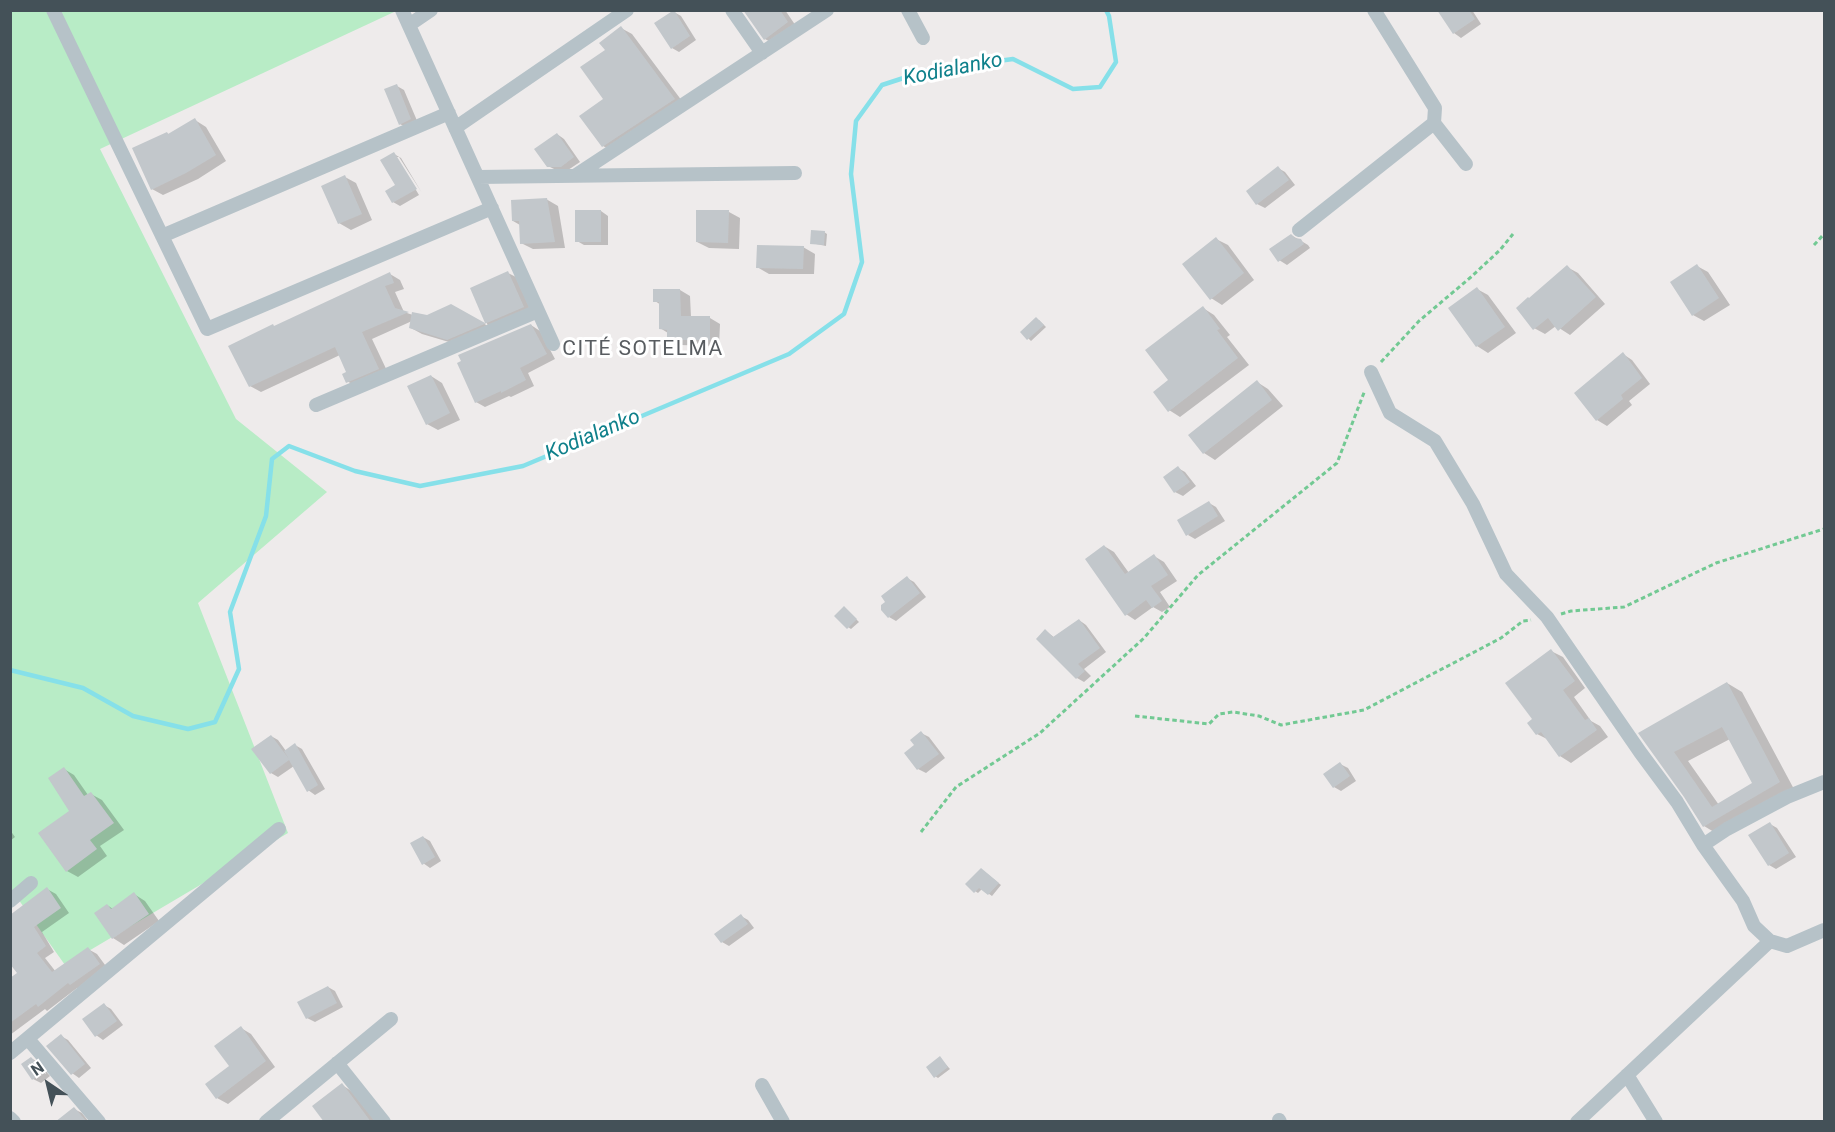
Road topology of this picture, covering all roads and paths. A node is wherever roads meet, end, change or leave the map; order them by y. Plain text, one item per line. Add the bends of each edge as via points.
1 (53, 10) edge
2 (402, 10) edge
3 (430, 10) edge
4 (627, 10) edge
5 (732, 10) edge
6 (827, 10) edge
7 (908, 10) edge
8 (1374, 10) edge
9 (409, 25) junction
10 (923, 38) dead end
11 (762, 53) junction
12 (449, 113) junction
13 (1434, 123) junction
14 (455, 128) junction
15 (1466, 164) dead end
16 (795, 173) dead end
17 (576, 175) junction
18 (478, 177) junction
19 (492, 208) junction
20 (1299, 230) dead end
21 (1513, 234) dead end
22 (1824, 234) edge
23 (162, 236) junction
24 (1814, 245) dead end
25 (538, 311) junction
26 (553, 344) dead end
27 (1371, 372) junction
28 (316, 405) dead end
29 (1824, 529) edge
30 (1547, 617) junction
31 (1135, 716) dead end
32 (1824, 782) edge
33 (279, 830) dead end
34 (921, 832) dead end
35 (1703, 845) junction
36 (31, 883) dead end
37 (10, 900) edge
38 (1824, 930) edge
39 (1770, 941) junction
40 (391, 1019) dead end
41 (28, 1039) junction
42 (10, 1053) edge
43 (337, 1063) junction
44 (1627, 1075) junction
45 (762, 1085) dead end
46 (10, 1118) edge
47 (14, 1122) edge
48 (99, 1122) edge
49 (266, 1122) edge
50 (384, 1122) edge
51 (783, 1122) edge
52 (1577, 1122) edge
53 (1656, 1122) edge

1 - 23 street
2 - 9 street
3 - 9 street
4 - 14 street
5 - 11 street
6 - 11 street
7 - 10 street
8 - 13 street via 1435,108
9 - 12 street
11 - 17 street
12 - 14 street
12 - 23 street
13 - 15 street
13 - 20 street
14 - 18 street
16 - 17 street
17 - 18 street
18 - 19 street
19 - 23 street via 207,329
19 - 25 street
21 - 27 path via 1471,277 1419,321
22 - 24 path
25 - 26 street
25 - 28 street
27 - 30 street via 1390,413 1435,441 1473,504 1506,574
27 - 34 path via 1337,464 1198,575 1144,638 1040,733 956,787
29 - 30 path via 1716,563 1623,607
30 - 31 path via 1523,621 1501,638 1364,710 1281,725 1233,712 1219,714 1209,724
30 - 35 street
32 - 35 street via 1787,797
33 - 41 street
35 - 39 street via 1743,901 1754,926
36 - 37 street
38 - 39 street via 1787,946
39 - 44 street
40 - 43 street
41 - 42 street
41 - 48 street
43 - 49 street
43 - 50 street
44 - 52 street
44 - 53 street
45 - 51 street
46 - 47 street

